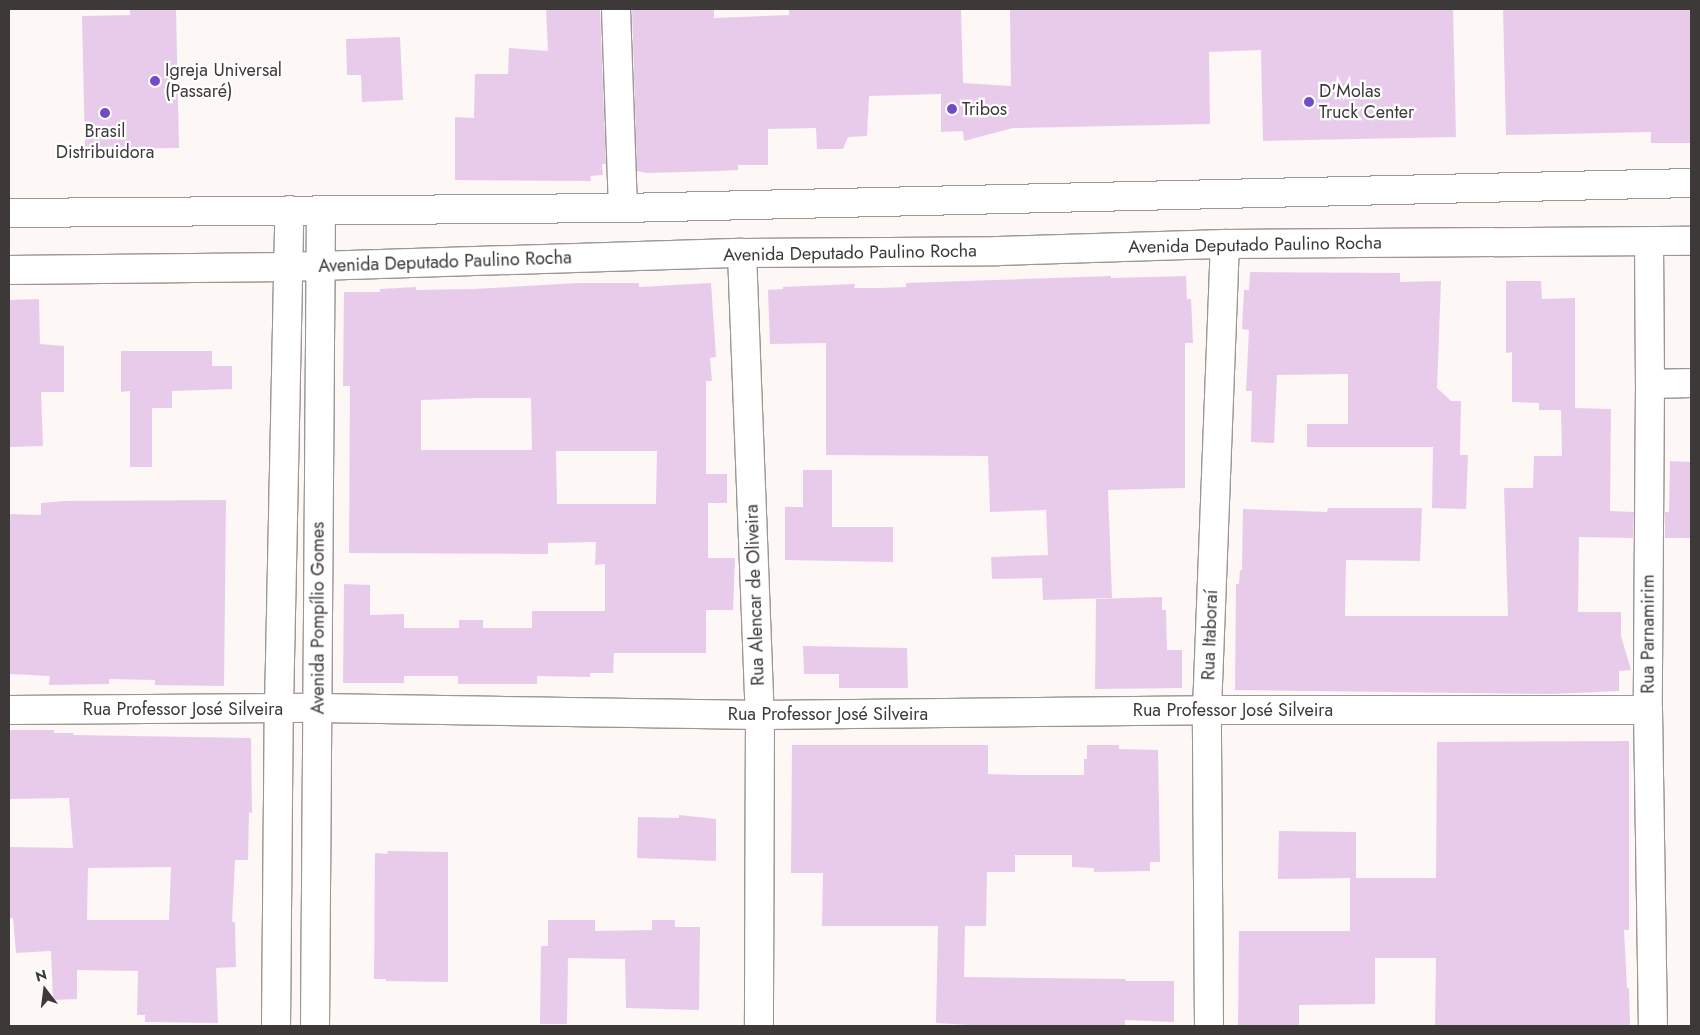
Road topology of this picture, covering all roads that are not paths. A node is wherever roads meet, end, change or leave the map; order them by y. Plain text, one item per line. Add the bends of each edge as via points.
1 (616, 9) edge
2 (1691, 183) edge
3 (623, 208) junction
4 (289, 210) junction
5 (321, 210) junction
6 (9, 213) edge
7 (1691, 241) edge
8 (1649, 242) junction
9 (1225, 244) junction
10 (742, 253) junction
11 (321, 266) junction
12 (286, 267) junction
13 (9, 270) edge
14 (1650, 384) junction
15 (1691, 384) edge
16 (278, 708) junction
17 (318, 708) junction
18 (9, 710) edge
19 (1207, 710) junction
20 (1648, 710) junction
21 (760, 715) junction
22 (276, 1026) edge
23 (315, 1026) edge
24 (759, 1026) edge
25 (1209, 1026) edge
26 (1653, 1026) edge

1 - 3 main road
2 - 3 main road
3 - 5 main road
4 - 5 main road
4 - 6 main road
4 - 12 main road, Avenida Pompílio Gomes
5 - 11 main road, Avenida Pompílio Gomes
7 - 8 main road, Avenida Deputado Paulino Rocha
8 - 9 main road, Avenida Deputado Paulino Rocha
8 - 14 main road, Rua Parnamirim
9 - 10 main road, Avenida Deputado Paulino Rocha via 998,251
9 - 19 main road, Rua Itaboraí
10 - 11 main road, Avenida Deputado Paulino Rocha
10 - 21 main road, Rua Alencar de Oliveira
11 - 12 main road, Avenida Deputado Paulino Rocha
11 - 17 main road, Avenida Pompílio Gomes
12 - 13 main road, Avenida Deputado Paulino Rocha
12 - 16 main road, Avenida Pompílio Gomes
14 - 15 main road
14 - 20 main road, Rua Parnamirim
16 - 17 main road, Rua Professor José Silveira
16 - 18 main road, Rua Professor José Silveira
16 - 22 main road, Avenida Pompílio Gomes
17 - 21 main road, Rua Professor José Silveira
17 - 23 main road, Avenida Pompílio Gomes
19 - 20 main road, Rua Professor José Silveira
19 - 21 main road, Rua Professor José Silveira
19 - 25 main road, Rua Itaboraí
20 - 26 main road, Rua Parnamirim
21 - 24 main road, Rua Alencar de Oliveira

